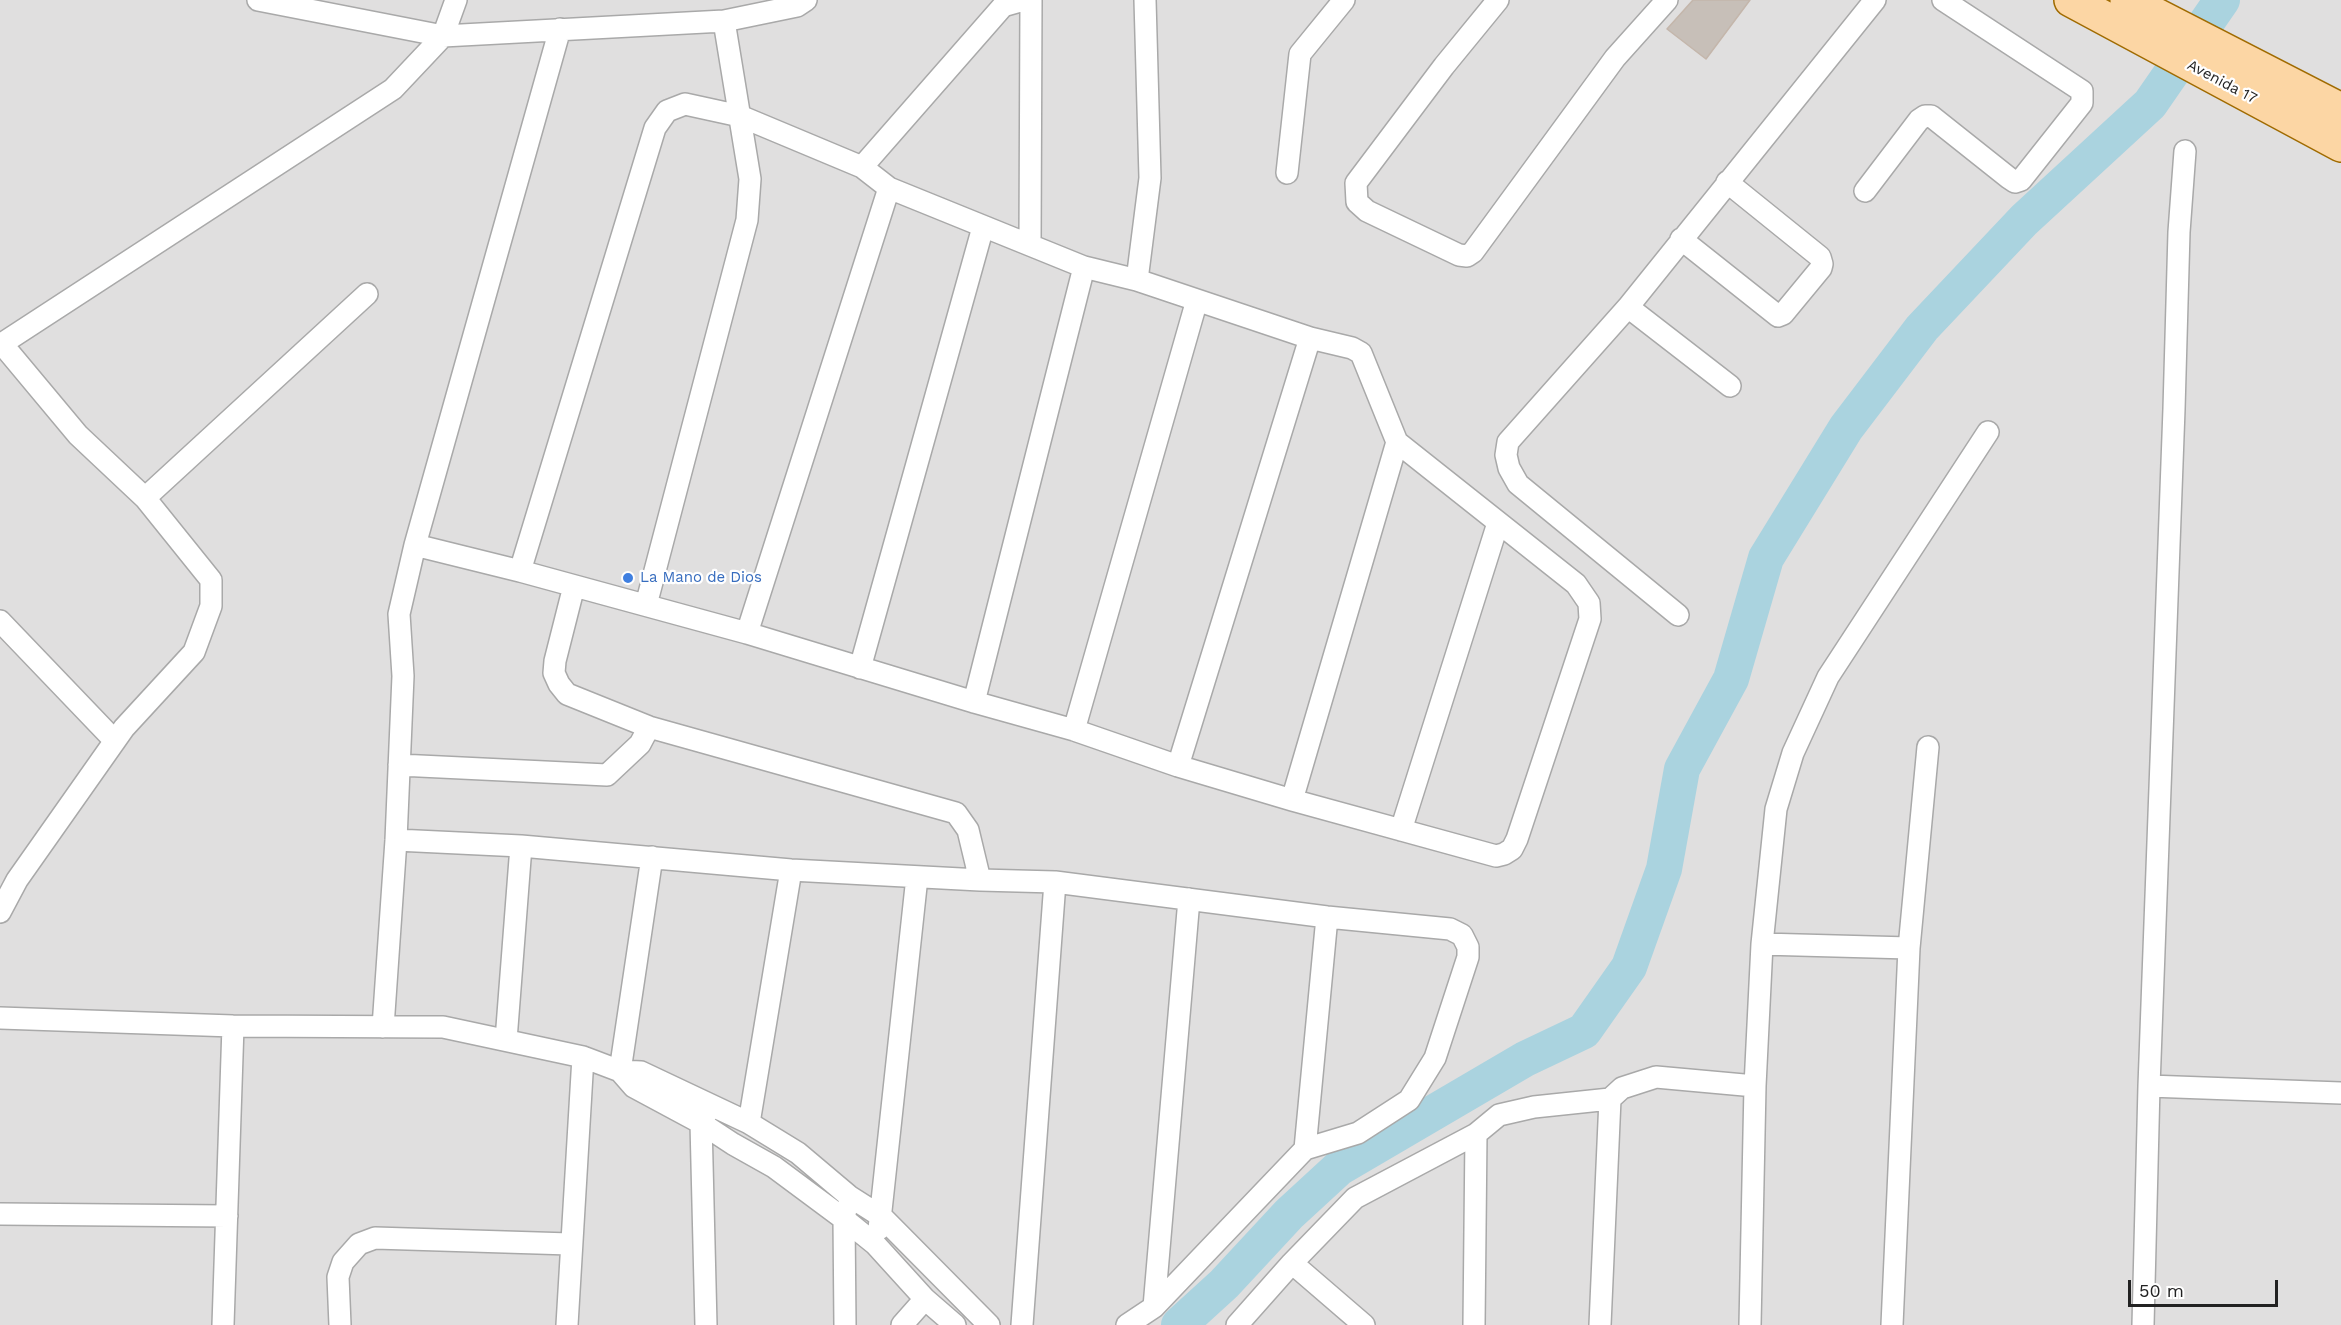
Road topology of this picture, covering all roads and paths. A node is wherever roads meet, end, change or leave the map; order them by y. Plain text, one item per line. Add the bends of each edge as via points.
1 (258, 0) edge
2 (456, 0) edge
3 (806, 0) edge
4 (1024, 0) edge
5 (1031, 0) edge
6 (1145, 0) edge
7 (1344, 0) edge
8 (1498, 0) edge
9 (1666, 0) edge
10 (1875, 0) edge
11 (1943, 0) edge
12 (2071, 0) edge
13 (2115, 9) edge
14 (724, 21) junction
15 (560, 29) junction
16 (443, 36) junction
17 (2297, 105) junction
18 (2341, 110) edge
19 (740, 116) junction
20 (2341, 145) edge
21 (2185, 151) dead end
22 (862, 167) junction
23 (1287, 173) dead end
24 (1727, 182) junction
25 (889, 188) junction
26 (1865, 191) dead end
27 (983, 227) junction
28 (1682, 239) junction
29 (1030, 244) junction
30 (1084, 267) junction
31 (1137, 280) junction
32 (367, 294) dead end
33 (1197, 300) junction
34 (1628, 307) junction
35 (1310, 338) junction
36 (1, 344) edge
37 (1730, 386) dead end
38 (1988, 432) dead end
39 (1397, 442) junction
40 (145, 498) junction
41 (1498, 523) junction
42 (415, 545) junction
43 (520, 571) junction
44 (574, 586) junction
45 (646, 605) junction
46 (1678, 615) dead end
47 (0, 621) edge
48 (747, 633) junction
49 (860, 668) junction
50 (974, 702) junction
51 (648, 727) junction
52 (1074, 730) junction
53 (115, 741) junction
54 (1928, 747) dead end
55 (399, 765) junction
56 (1178, 766) junction
57 (1292, 800) junction
58 (1401, 830) junction
59 (396, 840) junction
60 (521, 846) junction
61 (652, 857) junction
62 (791, 870) junction
63 (917, 877) junction
64 (980, 880) junction
65 (1055, 882) junction
66 (3, 898) edge
67 (1189, 899) junction
68 (1327, 917) junction
69 (1762, 944) junction
70 (1909, 948) junction
71 (0, 1018) edge
72 (233, 1026) junction
73 (383, 1027) junction
74 (506, 1040) junction
75 (583, 1057) junction
76 (620, 1071) junction
77 (1755, 1086) junction
78 (2149, 1086) junction
79 (2341, 1093) edge
80 (1610, 1099) junction
81 (706, 1114) junction
82 (749, 1123) junction
83 (1476, 1134) junction
84 (1305, 1149) junction
85 (849, 1196) junction
86 (0, 1214) edge
87 (227, 1216) junction
88 (882, 1217) junction
89 (844, 1219) junction
90 (570, 1244) junction
91 (875, 1244) junction
92 (1292, 1263) junction
93 (926, 1299) junction
94 (1154, 1307) junction
95 (223, 1325) edge
96 (340, 1325) edge
97 (567, 1325) edge
98 (706, 1325) edge
99 (845, 1325) edge
100 (902, 1325) edge
101 (955, 1325) edge
102 (989, 1325) edge
103 (1022, 1325) edge
104 (1127, 1325) edge
105 (1237, 1325) edge
106 (1364, 1325) edge
107 (1474, 1325) edge
108 (1600, 1325) edge
109 (1750, 1325) edge
110 (1892, 1325) edge
111 (2144, 1325) edge

1 - 16 street
2 - 16 street
3 - 14 street via 797,6
4 - 22 street via 1003,6
5 - 29 street
6 - 31 street via 1150,178
7 - 23 street via 1300,54
8 - 9 street via 1356,183 1357,202 1367,211 1459,255 1473,252 1615,58
10 - 24 street
11 - 26 street via 2082,91 2082,103 2021,180 2008,178 1931,116 1925,116
12 - 13 main road, Avenida 17
13 - 17 main road, Avenida 17
14 - 15 street
14 - 19 street
15 - 16 street
15 - 42 street
16 - 36 street via 393,89
17 - 18 main road, Avenida 17
17 - 20 main road, Avenida 17
19 - 22 street
19 - 43 street via 685,104 667,111 655,128
19 - 45 street via 750,179 747,220
21 - 78 street
22 - 25 street
24 - 28 street
24 - 28 street via 1820,258 1821,268 1778,316
25 - 27 street
25 - 48 street
27 - 29 street
27 - 49 street
28 - 34 street
29 - 30 street
30 - 31 street
30 - 50 street
31 - 33 street
32 - 40 street
33 - 35 street
33 - 52 street
34 - 37 street
34 - 46 street via 1508,442 1506,456 1518,484
35 - 39 street via 1361,353
35 - 56 street
36 - 40 street via 78,435
38 - 69 street via 1828,677 1793,753 1776,810
39 - 41 street
39 - 57 street
40 - 53 street via 211,580 211,606 194,652
41 - 58 street
41 - 58 street via 1576,584 1589,603 1586,634 1512,849 1496,856
42 - 43 street
42 - 55 street via 399,614 403,676
43 - 44 street
44 - 45 street
44 - 51 street via 555,661 554,673 559,684 567,694
45 - 48 street
47 - 53 street
48 - 49 street
49 - 50 street
50 - 52 street
51 - 55 street via 640,744 607,775
51 - 64 street via 956,813 968,830
52 - 56 street
53 - 66 street
54 - 70 street
55 - 59 street
56 - 57 street
57 - 58 street
59 - 60 street
59 - 73 street
60 - 61 street
60 - 74 street
61 - 62 street
61 - 76 street
62 - 63 street
62 - 82 street
63 - 64 street
63 - 88 street
64 - 65 street
65 - 67 street
65 - 103 street
67 - 68 street
67 - 94 street
68 - 84 street
68 - 84 street via 1450,930 1462,935 1468,957 1435,1058 1408,1100 1358,1132
69 - 70 street
69 - 77 street
70 - 110 street
71 - 72 street
72 - 73 street
72 - 87 street
73 - 74 street via 443,1027
74 - 75 street
75 - 76 street
75 - 90 street
76 - 81 street via 641,1072
77 - 80 street via 1656,1077 1622,1088
77 - 109 street
78 - 79 street
78 - 111 street
80 - 83 street via 1499,1115
80 - 108 street
81 - 82 street
81 - 89 street via 733,1144 774,1167
81 - 98 street
82 - 85 street via 798,1153
83 - 92 street via 1355,1198
83 - 107 street
84 - 94 street
85 - 88 street
85 - 89 street
86 - 87 street
87 - 95 street
88 - 91 street
88 - 102 street
89 - 91 street
89 - 99 street
90 - 96 street via 375,1238 358,1244 343,1262 338,1277
90 - 97 street
91 - 93 street
92 - 105 street
92 - 106 street
93 - 100 street
93 - 101 street
94 - 104 street

